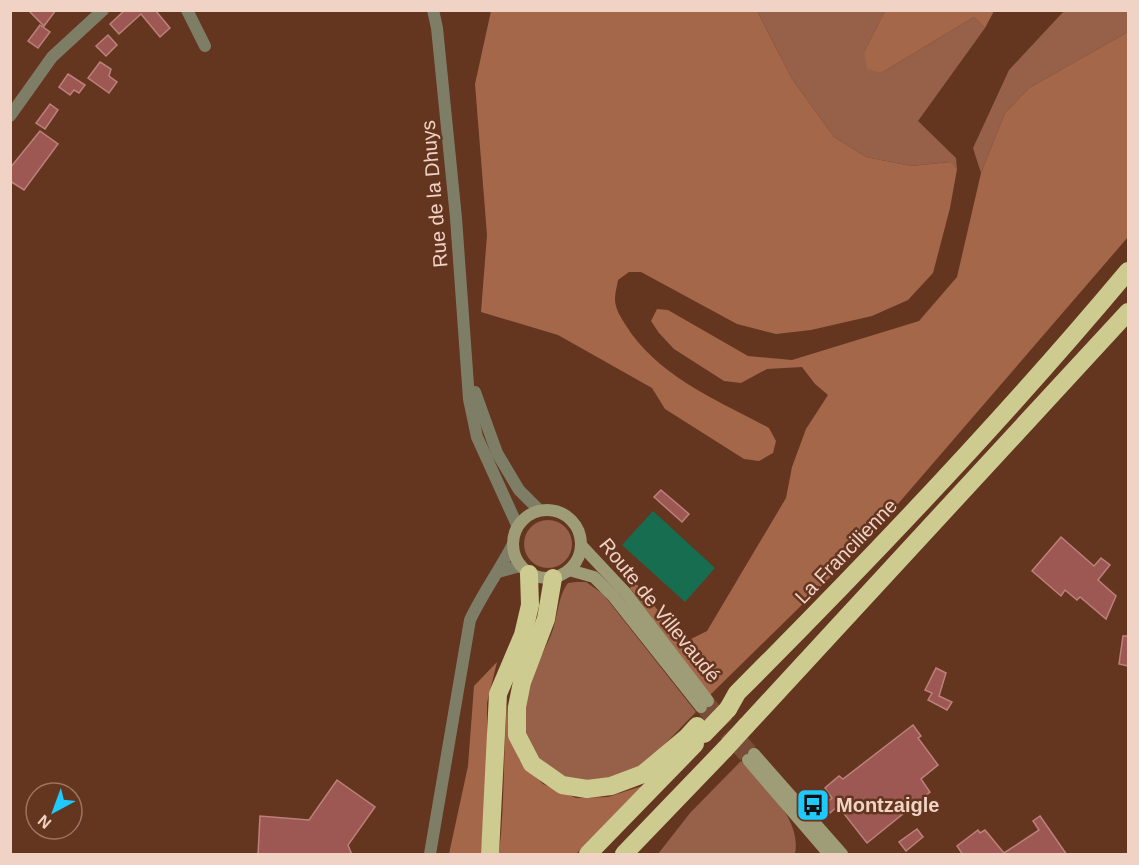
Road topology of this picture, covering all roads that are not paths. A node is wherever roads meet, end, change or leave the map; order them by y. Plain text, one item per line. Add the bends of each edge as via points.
1 (103, 10) edge
2 (187, 10) edge
3 (433, 10) edge
4 (438, 10) edge
5 (437, 28) junction
6 (205, 46) dead end
7 (10, 116) edge
8 (1128, 270) edge
9 (1128, 312) edge
10 (466, 356) junction
11 (539, 510) junction
12 (517, 525) junction
13 (581, 545) junction
14 (512, 546) junction
15 (524, 570) junction
16 (498, 572) junction
17 (561, 574) junction
18 (719, 702) junction
19 (701, 730) junction
20 (430, 855) edge
21 (490, 855) edge
22 (588, 855) edge
23 (624, 855) edge
24 (830, 855) edge
25 (842, 855) edge

1 - 7 street via 52,57
2 - 6 street
3 - 5 street, Rue de la Dhuys
4 - 5 street, Rue de la Dhuys
5 - 10 street, Rue de la Dhuys
8 - 18 highway, La Francilienne via 952,472 839,591
9 - 23 highway, bridge
10 - 11 street, Rue de la Dhuys via 477,403 497,453 519,490
10 - 12 street, Rue de la Dhuys via 477,437
11 - 12 main road
11 - 13 main road via 556,510 566,515 580,533
12 - 14 main road
13 - 17 main road via 576,563
13 - 18 main road, Route de Villevaudé
14 - 15 main road
14 - 16 street
15 - 16 street
15 - 17 main road via 545,579
15 - 21 highway via 530,605 523,635 498,694
16 - 20 street via 470,620
17 - 18 main road, Route de Villevaudé via 594,577 673,673
17 - 19 highway via 516,707 517,735 532,764 562,785 587,789 611,786 644,774
18 - 19 highway, La Francilienne
19 - 22 highway
24 - 25 main road via 751,757

